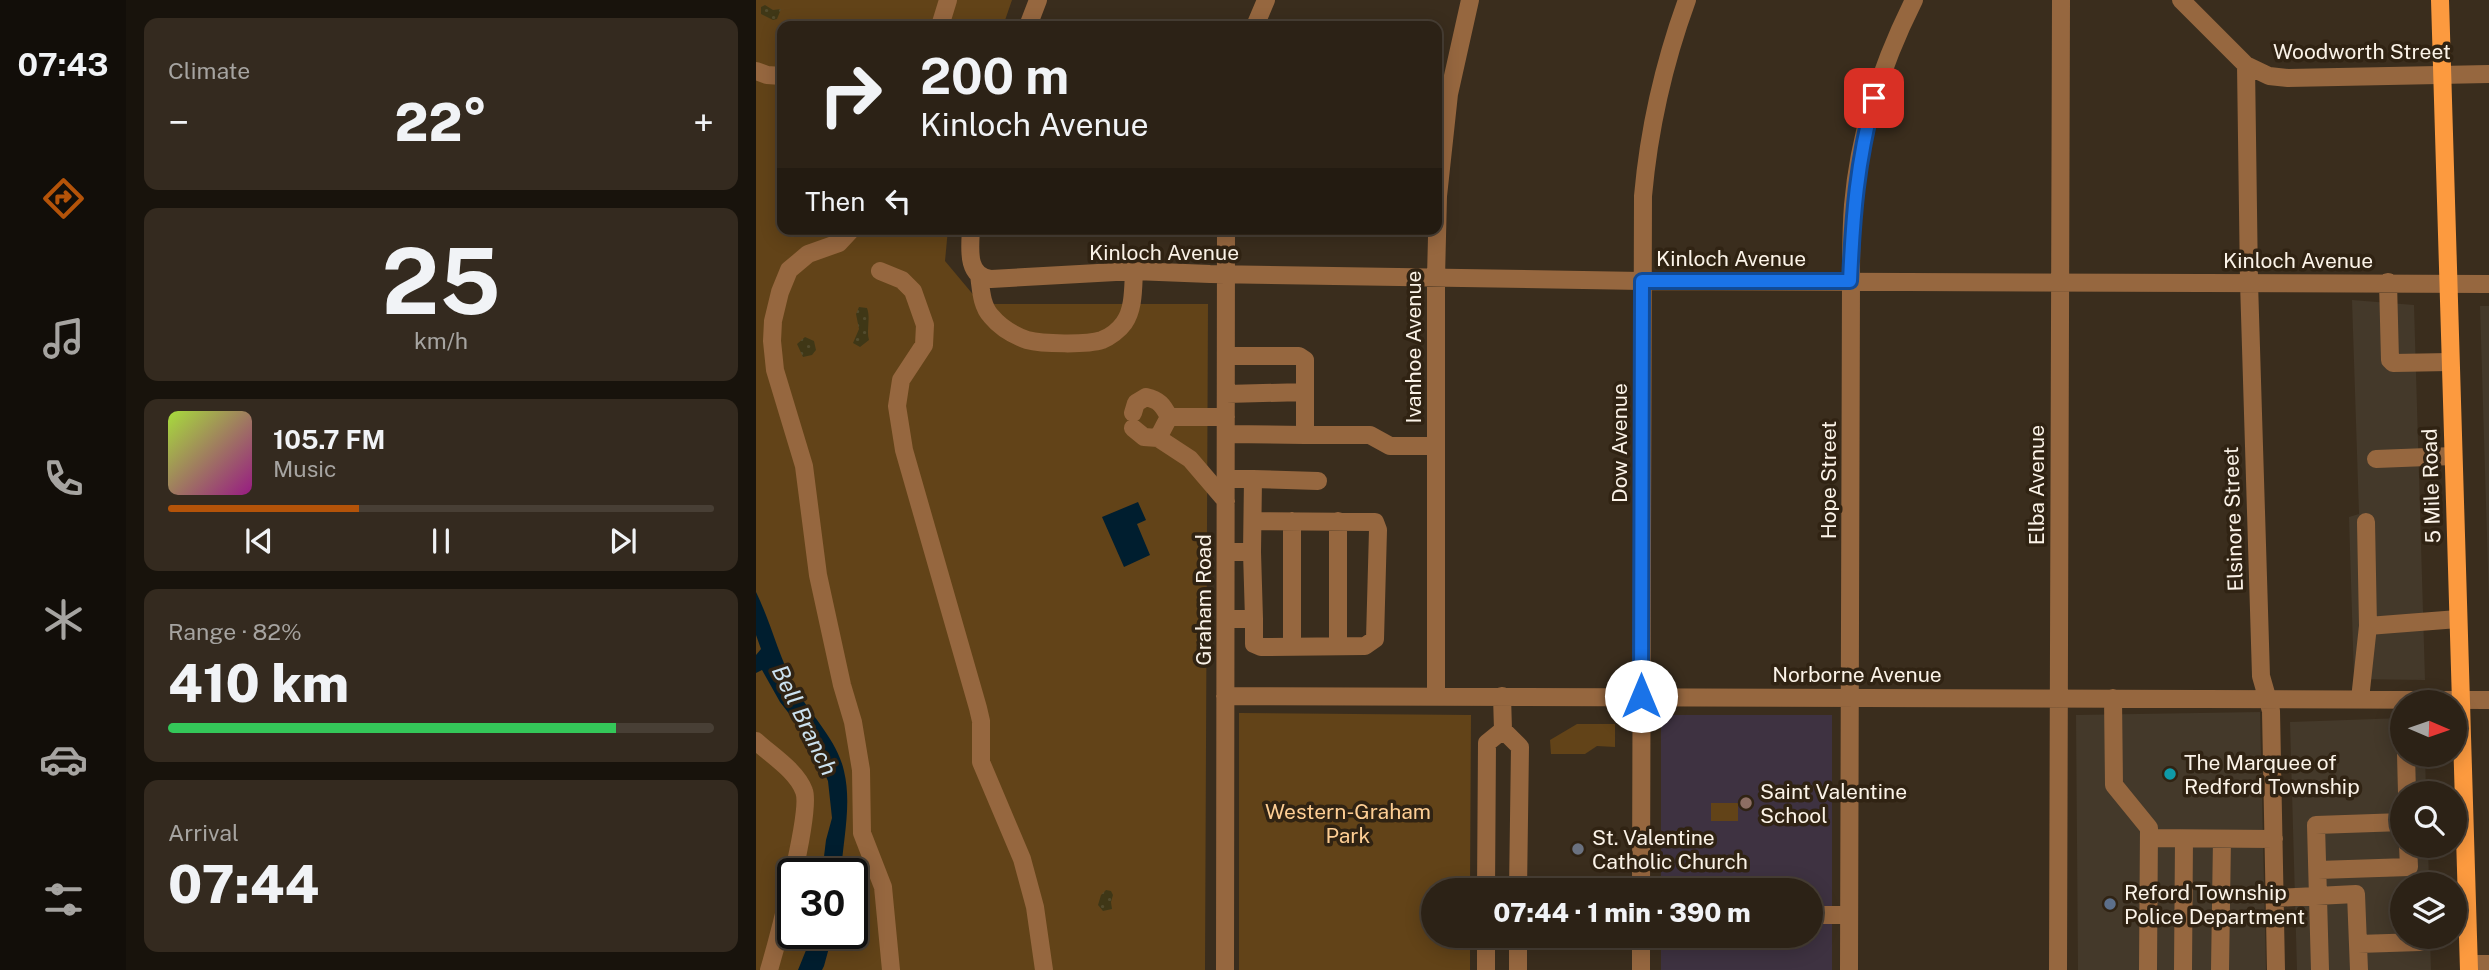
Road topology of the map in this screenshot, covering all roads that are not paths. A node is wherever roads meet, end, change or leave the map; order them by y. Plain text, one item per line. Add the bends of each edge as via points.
1 (948, 0) edge
2 (1038, 0) edge
3 (1266, 0) edge
4 (1470, 0) edge
5 (1687, 0) edge
6 (1913, 0) edge
7 (2061, 0) edge
8 (2180, 0) edge
9 (2440, 0) edge
10 (942, 21) edge
11 (1030, 21) edge
12 (1257, 21) edge
13 (2246, 65) junction
14 (756, 71) edge
15 (2489, 74) edge
16 (2442, 75) junction
17 (777, 76) edge
18 (1442, 143) edge
19 (846, 235) edge
20 (971, 235) edge
21 (1226, 235) edge
22 (1438, 235) edge
23 (880, 271) dead end
24 (1134, 271) junction
25 (977, 273) junction
26 (1226, 275) junction
27 (1436, 277) junction
28 (1642, 281) junction
29 (1850, 281) junction
30 (2060, 282) junction
31 (2249, 282) junction
32 (2388, 282) junction
33 (2448, 283) junction
34 (2489, 284) edge
35 (1226, 356) junction
36 (2450, 362) junction
37 (1305, 392) junction
38 (1226, 394) junction
39 (1169, 417) junction
40 (1226, 425) junction
41 (1305, 435) junction
42 (1158, 438) junction
43 (1435, 446) junction
44 (2453, 456) junction
45 (2376, 459) dead end
46 (1226, 479) junction
47 (1253, 479) junction
48 (1318, 481) dead end
49 (1226, 501) junction
50 (1253, 521) junction
51 (1292, 521) junction
52 (1338, 521) junction
53 (2366, 522) dead end
54 (1226, 552) junction
55 (1252, 552) junction
56 (1226, 619) junction
57 (1254, 619) junction
58 (2458, 619) junction
59 (2368, 626) junction
60 (1338, 646) junction
61 (1292, 647) junction
62 (2461, 690) edge
63 (1225, 696) junction
64 (1502, 696) junction
65 (1641, 696) junction
66 (1849, 696) junction
67 (1436, 697) junction
68 (2057, 698) junction
69 (2113, 698) junction
70 (2268, 698) junction
71 (2360, 699) junction
72 (2489, 699) edge
73 (2390, 700) edge
74 (2468, 700) edge
75 (1503, 730) junction
76 (756, 741) edge
77 (2390, 822) edge
78 (2149, 838) junction
79 (2184, 839) junction
80 (2221, 839) junction
81 (2274, 839) junction
82 (2409, 858) edge
83 (2462, 858) edge
84 (2318, 870) junction
85 (1486, 878) edge
86 (1518, 878) edge
87 (1641, 878) edge
88 (2318, 896) junction
89 (2276, 898) junction
90 (1823, 915) edge
91 (1849, 915) junction
92 (2390, 943) edge
93 (2358, 944) junction
94 (1486, 948) edge
95 (1518, 948) edge
96 (1641, 948) edge
97 (2489, 964) edge
98 (2469, 967) edge
99 (769, 970) edge
100 (891, 970) edge
101 (1044, 970) edge
102 (1225, 970) edge
103 (1486, 970) edge
104 (1518, 970) edge
105 (1641, 970) edge
106 (1849, 970) edge
107 (2057, 970) edge
108 (2148, 970) edge
109 (2183, 970) edge
110 (2220, 970) edge
111 (2276, 970) edge
112 (2320, 970) edge
113 (2358, 970) edge

1 - 10 street
2 - 11 street
3 - 12 street
4 - 18 street, Ivanhoe Avenue
5 - 28 street, Dow Avenue via 1651,131 1643,195
6 - 29 street, Hope Street via 1882,73 1866,129 1853,205
7 - 30 street, Elba Avenue
8 - 13 street, Woodworth Street
9 - 16 main road, 5 Mile Road
13 - 16 street, Woodworth Street via 2269,76 2288,78
13 - 31 street, Elsinore Street
14 - 17 street
15 - 16 street, Woodworth Street
16 - 33 main road, 5 Mile Road
19 - 100 street via 839,243 808,254 789,270 773,321 772,341 775,370 804,466 818,575 855,732 862,833 883,887
20 - 25 street via 970,257
21 - 26 street, Graham Road
22 - 27 street, Ivanhoe Avenue
23 - 101 street via 902,280 913,291 925,324 923,345 901,380 897,406 904,450 978,708 981,762 1022,859 1035,907
24 - 25 street, Kinloch Avenue via 991,279
24 - 25 street via 1131,306 1117,331 1102,340 1058,344 1027,340 1004,329 989,314
24 - 26 street, Kinloch Avenue
26 - 27 street, Kinloch Avenue
26 - 35 street, Graham Road
27 - 28 street, Kinloch Avenue
27 - 43 street, Ivanhoe Avenue
28 - 29 street, Kinloch Avenue
28 - 65 street, Dow Avenue
29 - 30 street, Kinloch Avenue
29 - 66 street, Hope Street
30 - 31 street, Kinloch Avenue
30 - 68 street, Elba Avenue
31 - 32 street, Kinloch Avenue
31 - 70 street, Elsinore Street via 2261,676
32 - 33 street, Kinloch Avenue
32 - 36 street via 2390,360
33 - 34 street, Kinloch Avenue
33 - 36 main road, 5 Mile Road
35 - 37 street via 1299,356 1305,360
35 - 38 street, Graham Road
36 - 44 main road, 5 Mile Road
37 - 38 street
37 - 41 street
38 - 40 street, Graham Road
39 - 40 street
39 - 42 street
39 - 42 street via 1157,400 1146,397 1136,403 1133,420 1144,438
40 - 41 street
40 - 46 street, Graham Road
41 - 43 street via 1370,435 1390,446
42 - 49 street via 1190,459
43 - 67 street, Ivanhoe Avenue
44 - 45 street
44 - 58 main road, 5 Mile Road
46 - 47 street
46 - 49 street, Graham Road
47 - 48 street
47 - 50 street
49 - 54 street, Graham Road
50 - 51 street
50 - 55 street
51 - 52 street
51 - 61 street
52 - 60 street
52 - 60 street via 1375,522 1378,530 1375,639 1365,646
53 - 59 street
54 - 55 street
54 - 56 street, Graham Road
55 - 57 street
56 - 57 street
56 - 63 street, Graham Road
57 - 61 street via 1254,644
58 - 59 street
58 - 62 main road, 5 Mile Road
59 - 71 street
60 - 61 street
63 - 67 street, Norborne Avenue
63 - 102 street, Graham Road
64 - 65 street, Norborne Avenue
64 - 67 street, Norborne Avenue
64 - 75 street
65 - 66 street, Norborne Avenue
65 - 87 street, Dow Avenue
66 - 68 street, Norborne Avenue
66 - 91 street, Hope Street
68 - 69 street, Norborne Avenue
68 - 107 street, Elba Avenue
69 - 70 street, Norborne Avenue
69 - 78 street via 2114,785 2150,828
70 - 71 street, Norborne Avenue
70 - 81 street, Elsinore Street
71 - 73 street, Norborne Avenue
72 - 74 street, Norborne Avenue
75 - 85 street via 1487,743
75 - 86 street via 1520,747
76 - 99 street via 800,781 806,794
77 - 84 street via 2316,825
78 - 79 street
78 - 108 street
79 - 80 street
79 - 109 street
80 - 81 street
80 - 110 street
81 - 89 street, Elsinore Street
82 - 84 street via 2409,867
83 - 98 main road, 5 Mile Road
84 - 88 street
88 - 89 street
88 - 93 street via 2356,894
88 - 112 street
89 - 111 street, Elsinore Street
90 - 91 street
91 - 106 street, Hope Street
92 - 93 street
93 - 113 street
94 - 103 street
95 - 104 street
96 - 105 street
97 - 98 street

